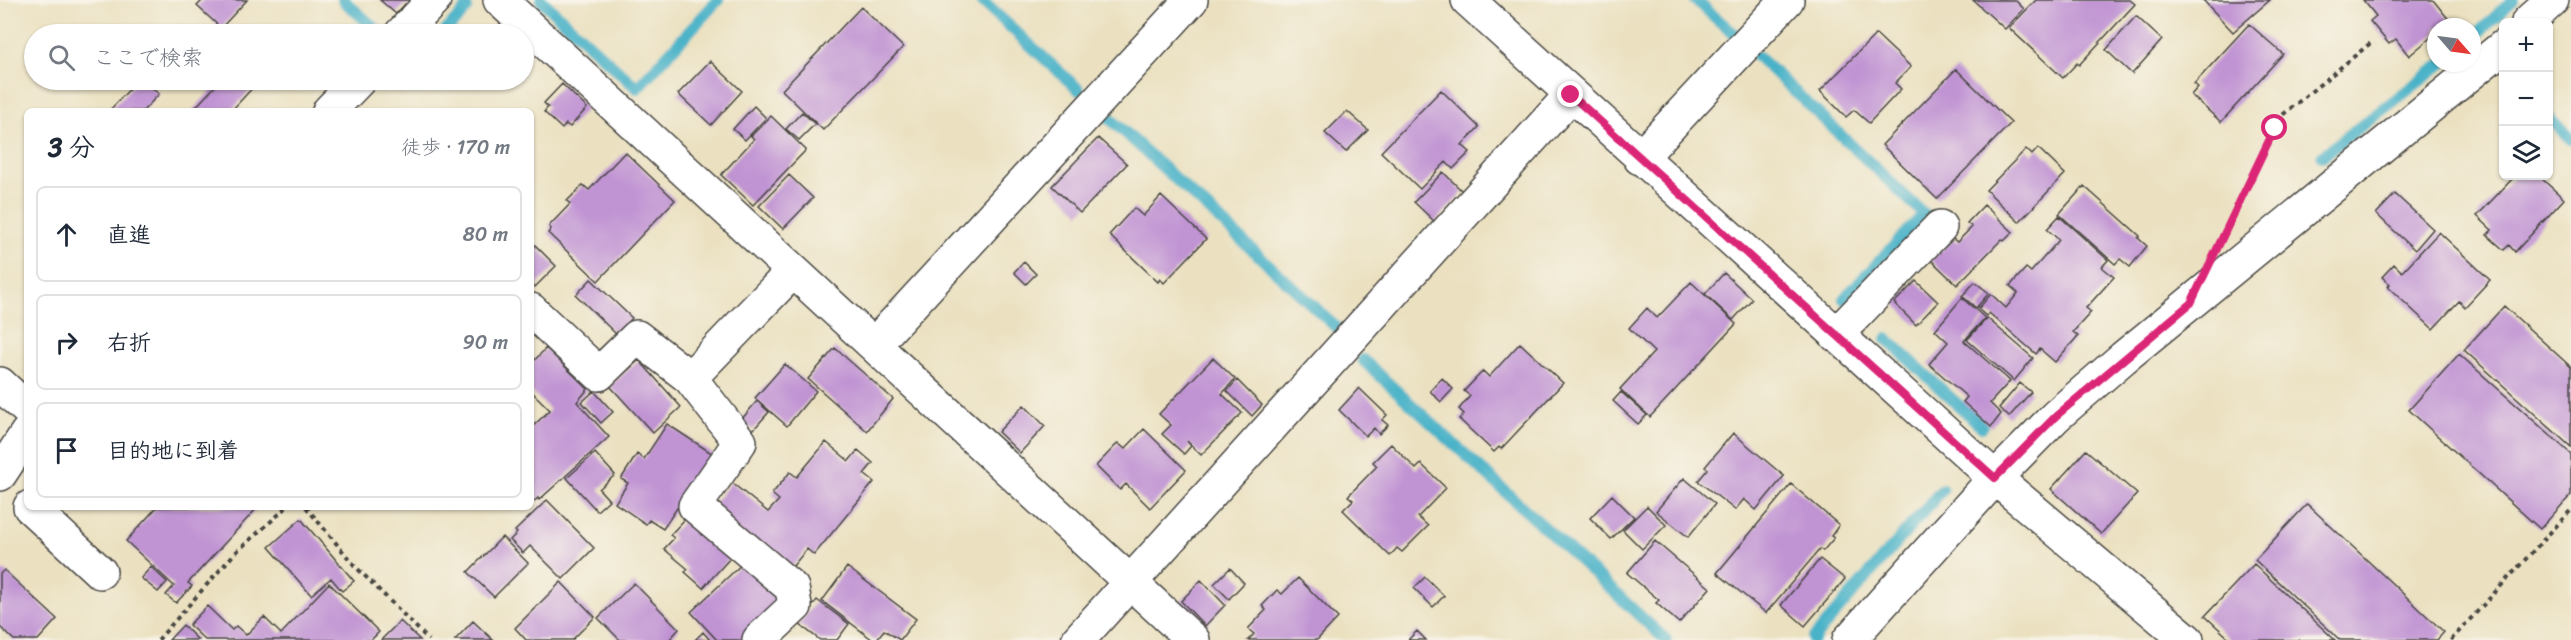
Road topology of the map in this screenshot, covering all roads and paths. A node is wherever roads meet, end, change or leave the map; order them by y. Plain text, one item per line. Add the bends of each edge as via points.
1 (434, 0) edge
2 (500, 0) edge
3 (1191, 0) edge
4 (1468, 0) edge
5 (1787, 0) edge
6 (2552, 0) edge
7 (2532, 18) edge
8 (411, 24) edge
9 (526, 24) edge
10 (534, 31) edge
11 (2373, 42) dead end
12 (2499, 50) edge
13 (349, 90) edge
14 (1571, 95) junction
15 (332, 108) edge
16 (1640, 158) junction
17 (2230, 220) dead end
18 (1940, 227) dead end
19 (793, 271) junction
20 (534, 313) edge
21 (1836, 335) junction
22 (874, 345) junction
23 (690, 378) junction
24 (0, 384) edge
25 (24, 406) edge
26 (24, 438) edge
27 (0, 474) edge
28 (1995, 478) junction
29 (0, 480) edge
30 (24, 502) edge
31 (32, 510) edge
32 (284, 510) edge
33 (308, 510) edge
34 (2571, 510) edge
35 (100, 572) dead end
36 (1131, 583) junction
37 (1865, 634) edge
38 (158, 640) edge
39 (429, 640) edge
40 (759, 640) edge
41 (1078, 640) edge
42 (1193, 640) edge
43 (2187, 640) edge
44 (2451, 640) edge

1 - 8 street
2 - 9 street
3 - 22 street
4 - 14 street
5 - 16 street
6 - 7 street
10 - 19 street
11 - 17 path via 2280,117
12 - 28 street via 2123,358 2056,416
13 - 15 street
14 - 16 street
14 - 36 street
16 - 21 street
18 - 21 street
19 - 22 street
19 - 23 street
20 - 23 street via 599,374 637,337
21 - 28 street
22 - 36 street
23 - 40 street via 740,442 695,506 792,588 795,606
24 - 25 street
26 - 27 street
28 - 37 street
28 - 43 street
29 - 30 street
31 - 35 street
32 - 38 path via 234,554
33 - 39 path via 355,566
34 - 44 path
36 - 41 street
36 - 42 street

